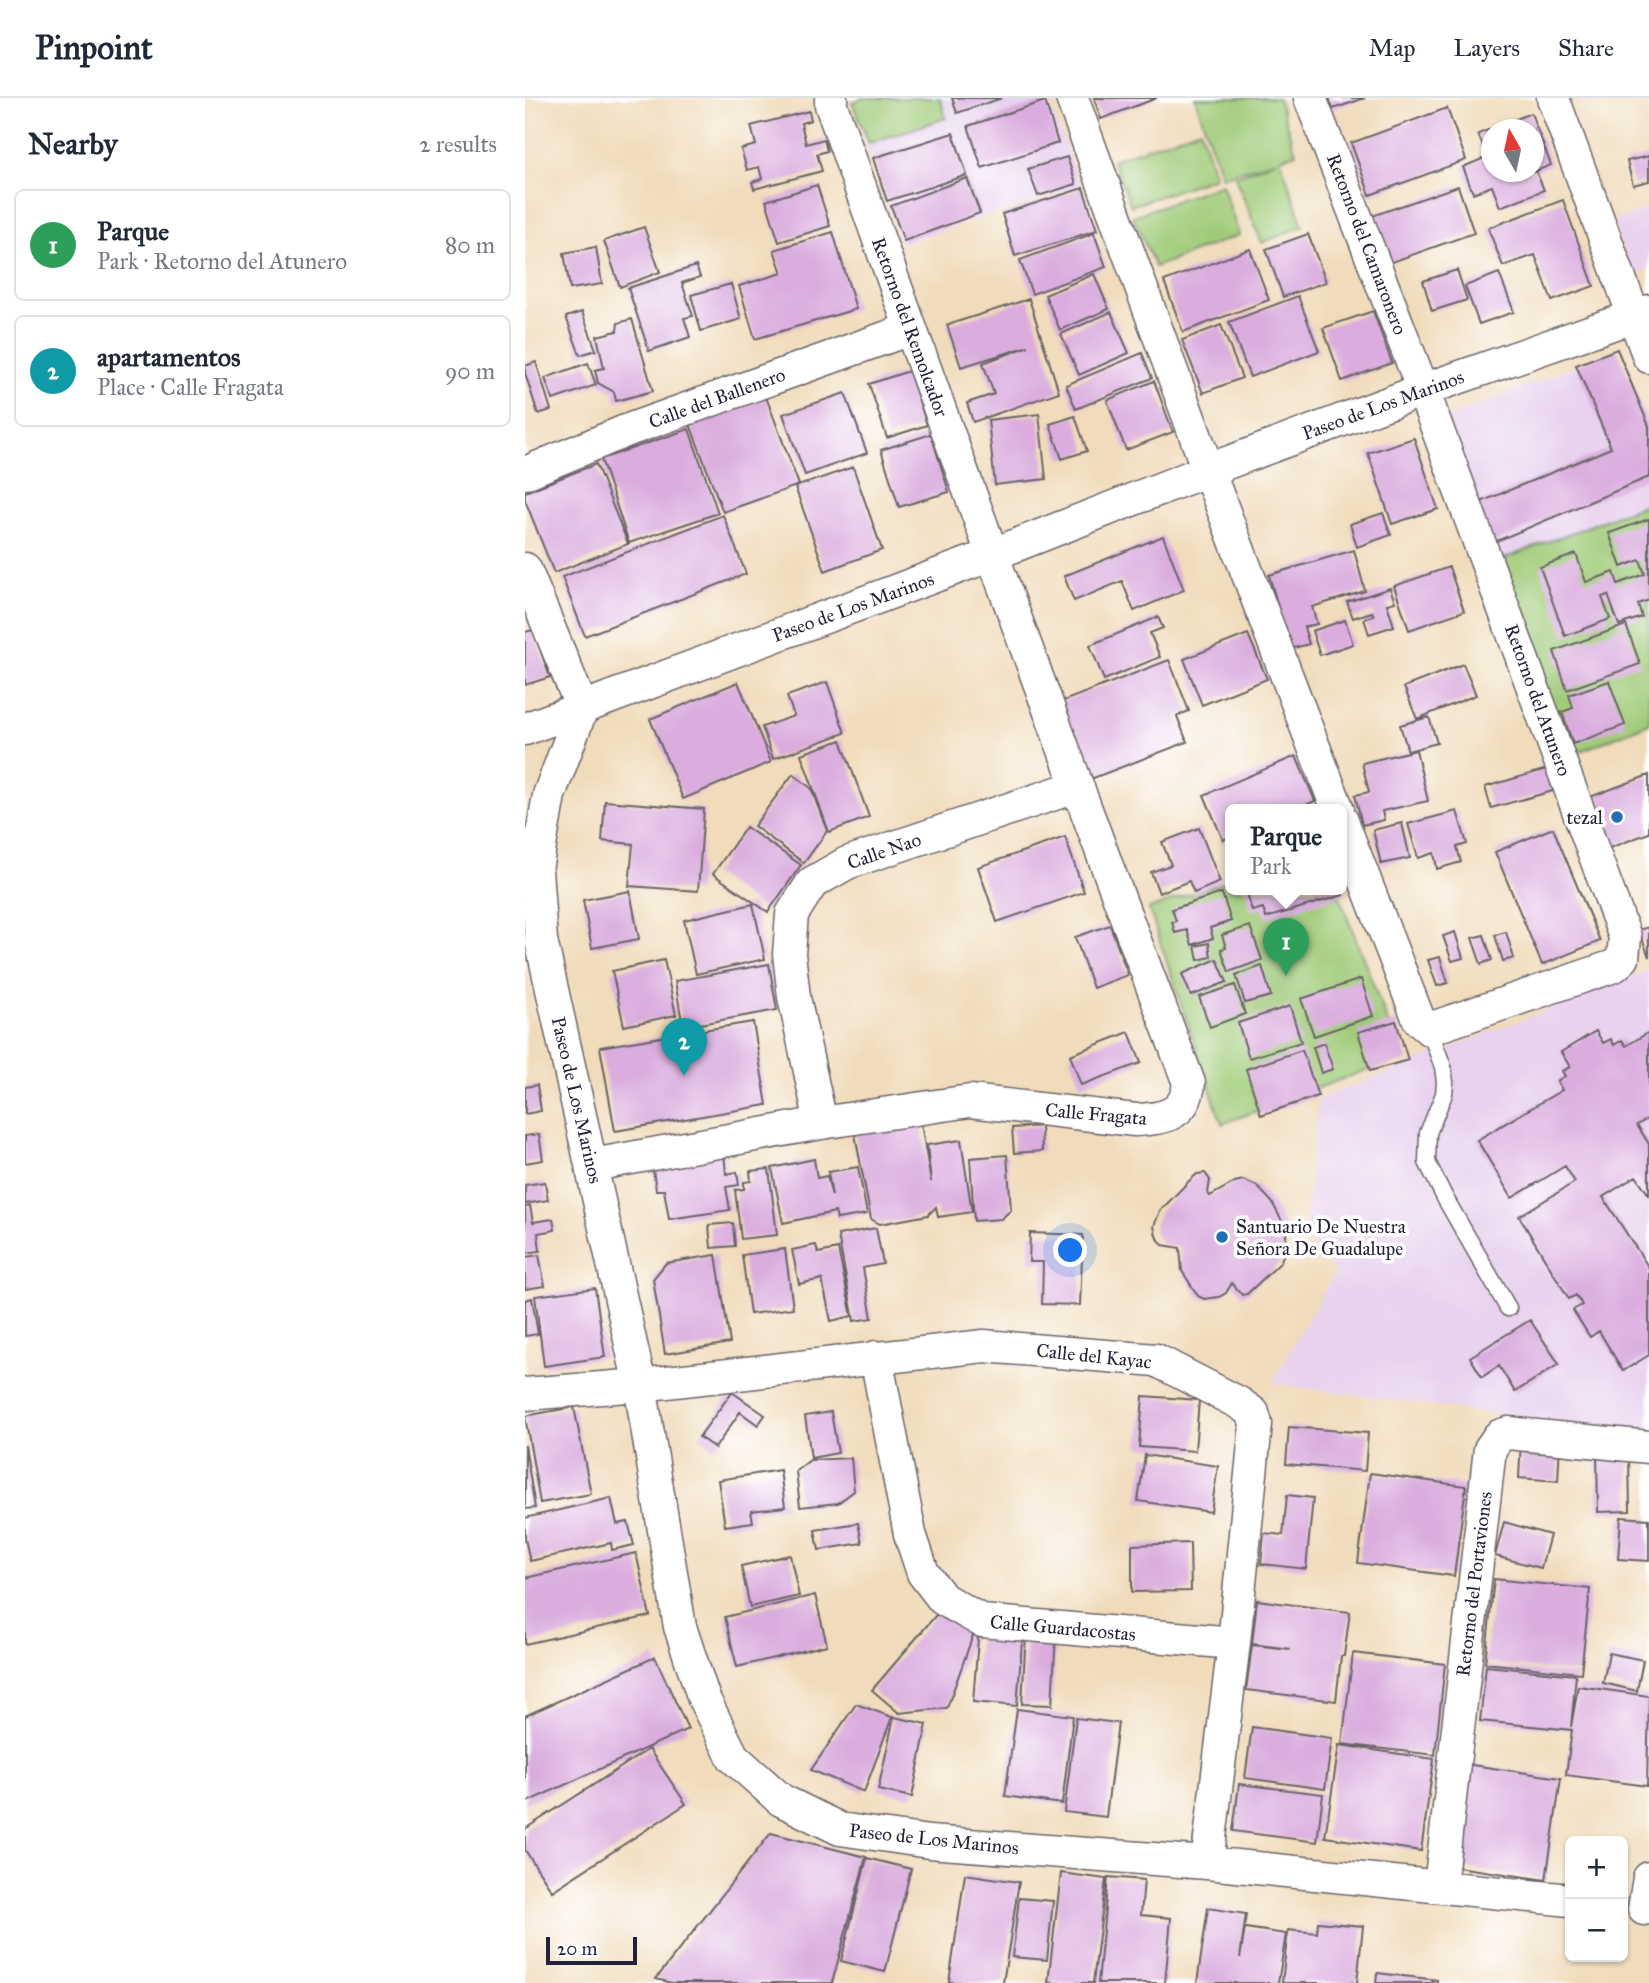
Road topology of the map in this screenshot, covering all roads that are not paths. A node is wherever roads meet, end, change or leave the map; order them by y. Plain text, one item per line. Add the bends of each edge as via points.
1 (831, 98) edge
2 (1072, 98) edge
3 (1310, 98) edge
4 (1553, 98) edge
5 (1641, 313) edge
6 (910, 329) junction
7 (1649, 356) edge
8 (1423, 390) junction
9 (1207, 470) junction
10 (525, 473) edge
11 (991, 555) junction
12 (525, 569) edge
13 (582, 708) junction
14 (525, 729) edge
15 (1076, 787) junction
16 (1336, 804) edge
17 (1347, 834) edge
18 (1429, 1029) junction
19 (821, 1123) junction
20 (593, 1165) junction
21 (1508, 1308) dead end
22 (876, 1357) junction
23 (640, 1385) junction
24 (525, 1394) edge
25 (1649, 1447) edge
26 (1234, 1643) junction
27 (1207, 1863) junction
28 (1649, 1878) edge
29 (1440, 1886) junction
30 (1565, 1899) edge
31 (1639, 1908) edge

1 - 6 street, Retorno del Remolcador
2 - 9 street
3 - 8 street, Retorno del Camaronero
4 - 5 street
5 - 7 street
5 - 8 street, Paseo de Los Marinos
6 - 10 street, Calle del Ballenero via 628,430
6 - 11 street, Retorno del Remolcador
8 - 9 street, Paseo de Los Marinos
8 - 18 street, Retorno del Atunero via 1625,937 1623,958 1614,966
9 - 11 street, Paseo de Los Marinos
9 - 16 street
11 - 13 street, Paseo de Los Marinos
11 - 15 street, Calle Fragata
12 - 13 street
13 - 14 street
13 - 20 street, Paseo de Los Marinos via 548,795 536,869 541,940
15 - 19 street, Calle Nao via 847,863 812,883 792,914 789,954
15 - 19 street, Calle Fragata via 1189,1083 1187,1097 1161,1119 970,1101
17 - 18 street via 1419,1020
18 - 21 lane via 1445,1082 1428,1133 1427,1162
19 - 20 street, Calle Fragata
20 - 23 street, Paseo de Los Marinos
22 - 23 street, Calle del Kayac
22 - 26 street, Calle Guardacostas via 910,1534 923,1573 943,1600 982,1621
22 - 26 street, Calle del Kayac via 984,1346 1156,1360 1252,1413 1256,1424
23 - 24 street, Calle del Kayac
23 - 27 street, Paseo de Los Marinos via 680,1627 704,1699 733,1757 781,1800 840,1829 929,1842
25 - 29 street, Retorno del Portaviones via 1508,1433 1499,1436 1490,1449
26 - 27 street, Calle del Kayac
27 - 29 street, Paseo de Los Marinos
28 - 31 street
29 - 30 street, Paseo de Los Marinos

